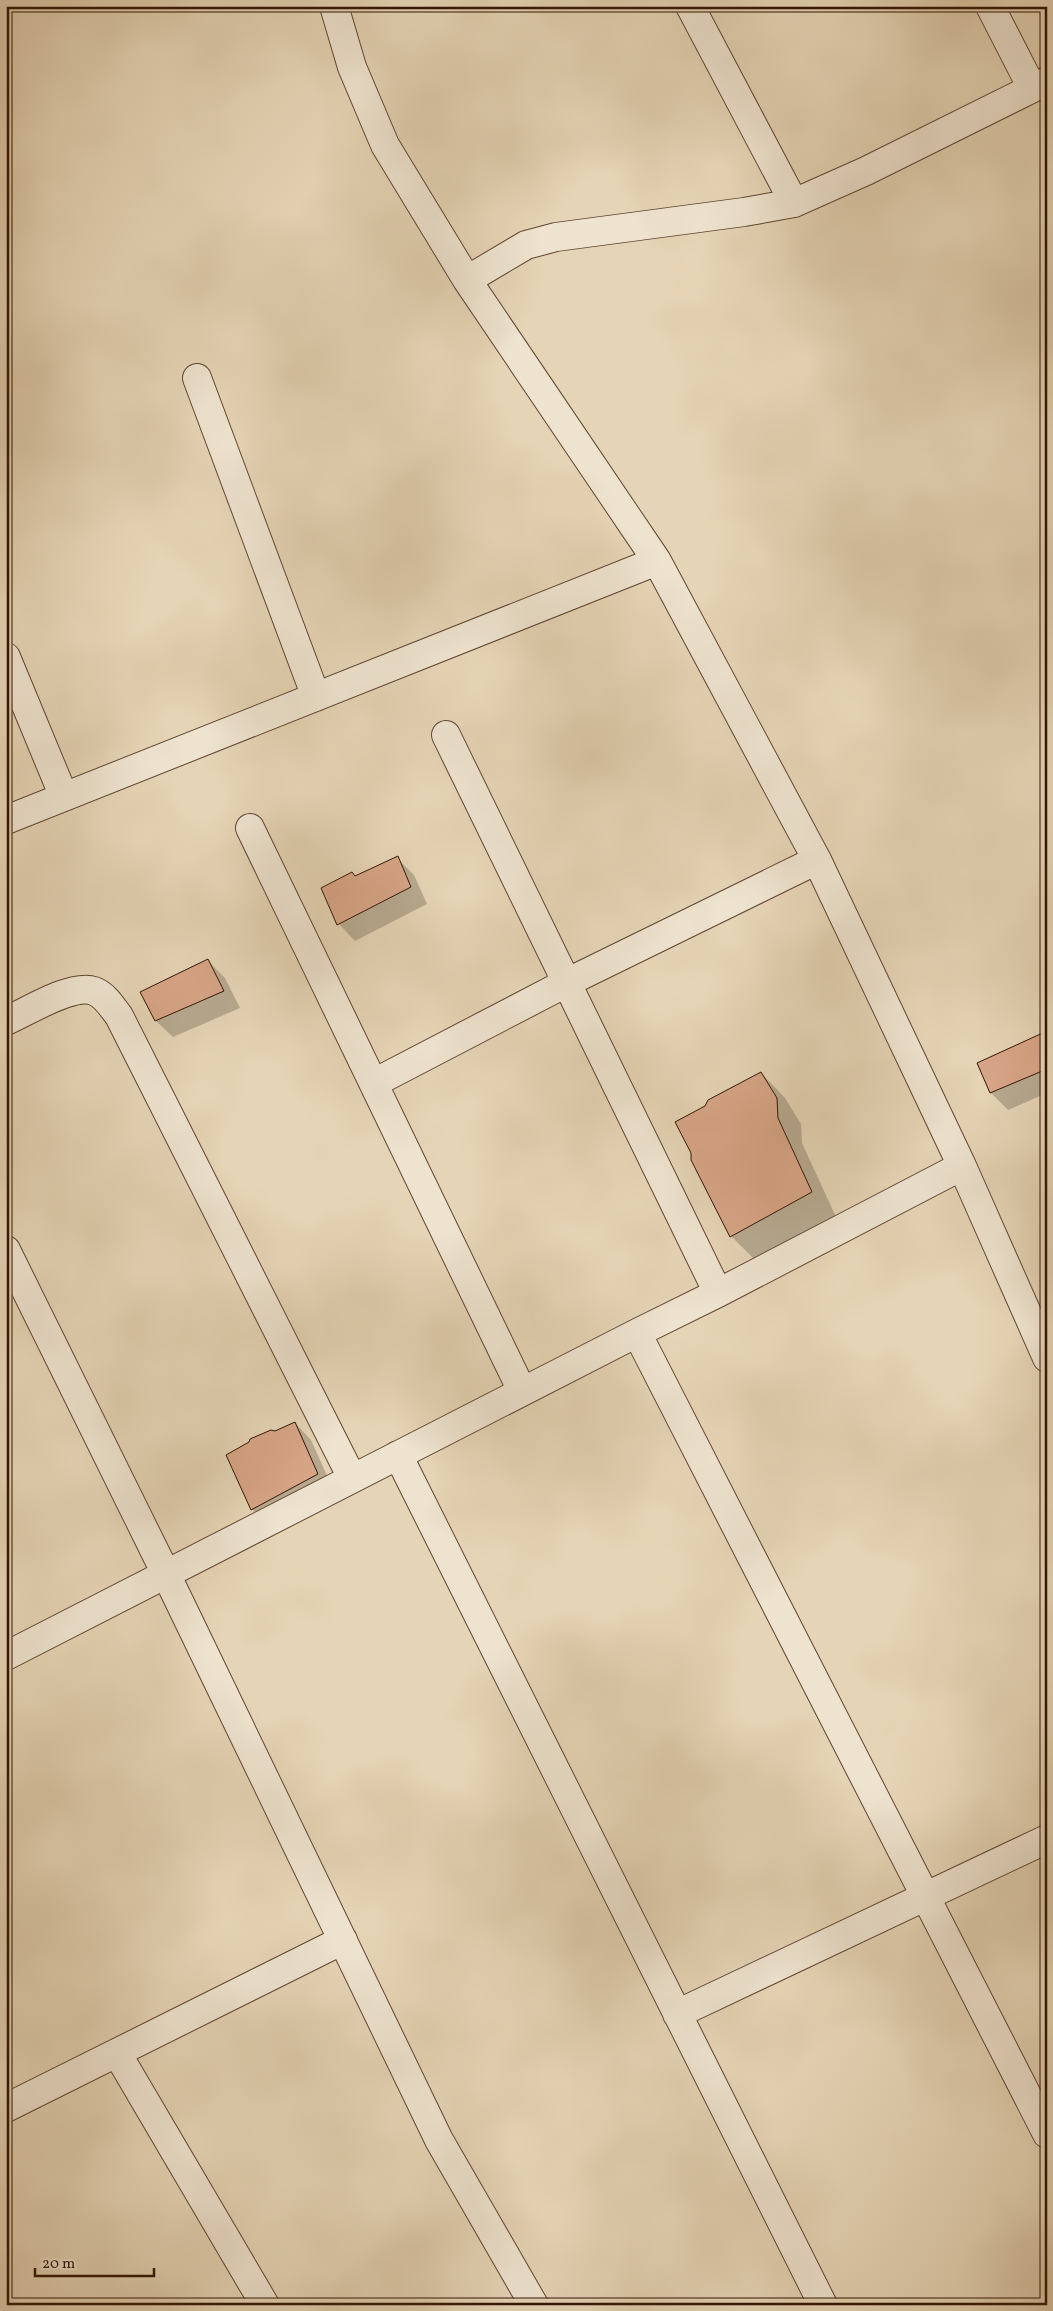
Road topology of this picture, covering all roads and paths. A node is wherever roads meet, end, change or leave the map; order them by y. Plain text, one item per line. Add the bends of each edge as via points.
1 (334, 6) edge
2 (690, 6) edge
3 (990, 6) edge
4 (1040, 84) edge
5 (794, 203) junction
6 (467, 280) junction
7 (197, 378) dead end
8 (657, 561) junction
9 (6, 657) edge
10 (316, 697) junction
11 (446, 735) dead end
12 (64, 797) junction
13 (6, 820) edge
14 (250, 828) dead end
15 (817, 860) junction
16 (566, 983) junction
17 (6, 1022) edge
18 (374, 1083) junction
19 (962, 1166) junction
20 (6, 1250) edge
21 (718, 1293) junction
22 (637, 1333) junction
23 (1047, 1358) edge
24 (522, 1391) junction
25 (398, 1455) junction
26 (352, 1478) junction
27 (166, 1574) junction
28 (6, 1656) edge
29 (1047, 1839) edge
30 (925, 1897) junction
31 (343, 1940) junction
32 (677, 2014) junction
33 (117, 2053) junction
34 (7, 2107) edge
35 (1047, 2134) edge
36 (265, 2305) edge
37 (534, 2305) edge
38 (823, 2305) edge

1 - 6 street via 352,67 385,145
2 - 5 street
3 - 4 street
4 - 5 street via 866,171
5 - 6 street via 556,237 526,245
6 - 8 street
7 - 10 street
8 - 10 street
8 - 15 street
9 - 12 street
10 - 12 street
11 - 16 street
12 - 13 street
14 - 18 street
15 - 16 street
15 - 19 street
16 - 18 street
16 - 21 street
17 - 26 street via 72,990 94,990 108,1000 119,1016
18 - 24 street
19 - 21 street
19 - 23 street
20 - 27 street
21 - 22 street
22 - 24 street
22 - 30 street
24 - 25 street
25 - 26 street
25 - 32 street
26 - 27 street
27 - 28 street
27 - 31 street
29 - 30 street
30 - 32 street
30 - 35 street
31 - 33 street
31 - 37 street via 439,2140
32 - 38 street
33 - 34 street
33 - 36 street

